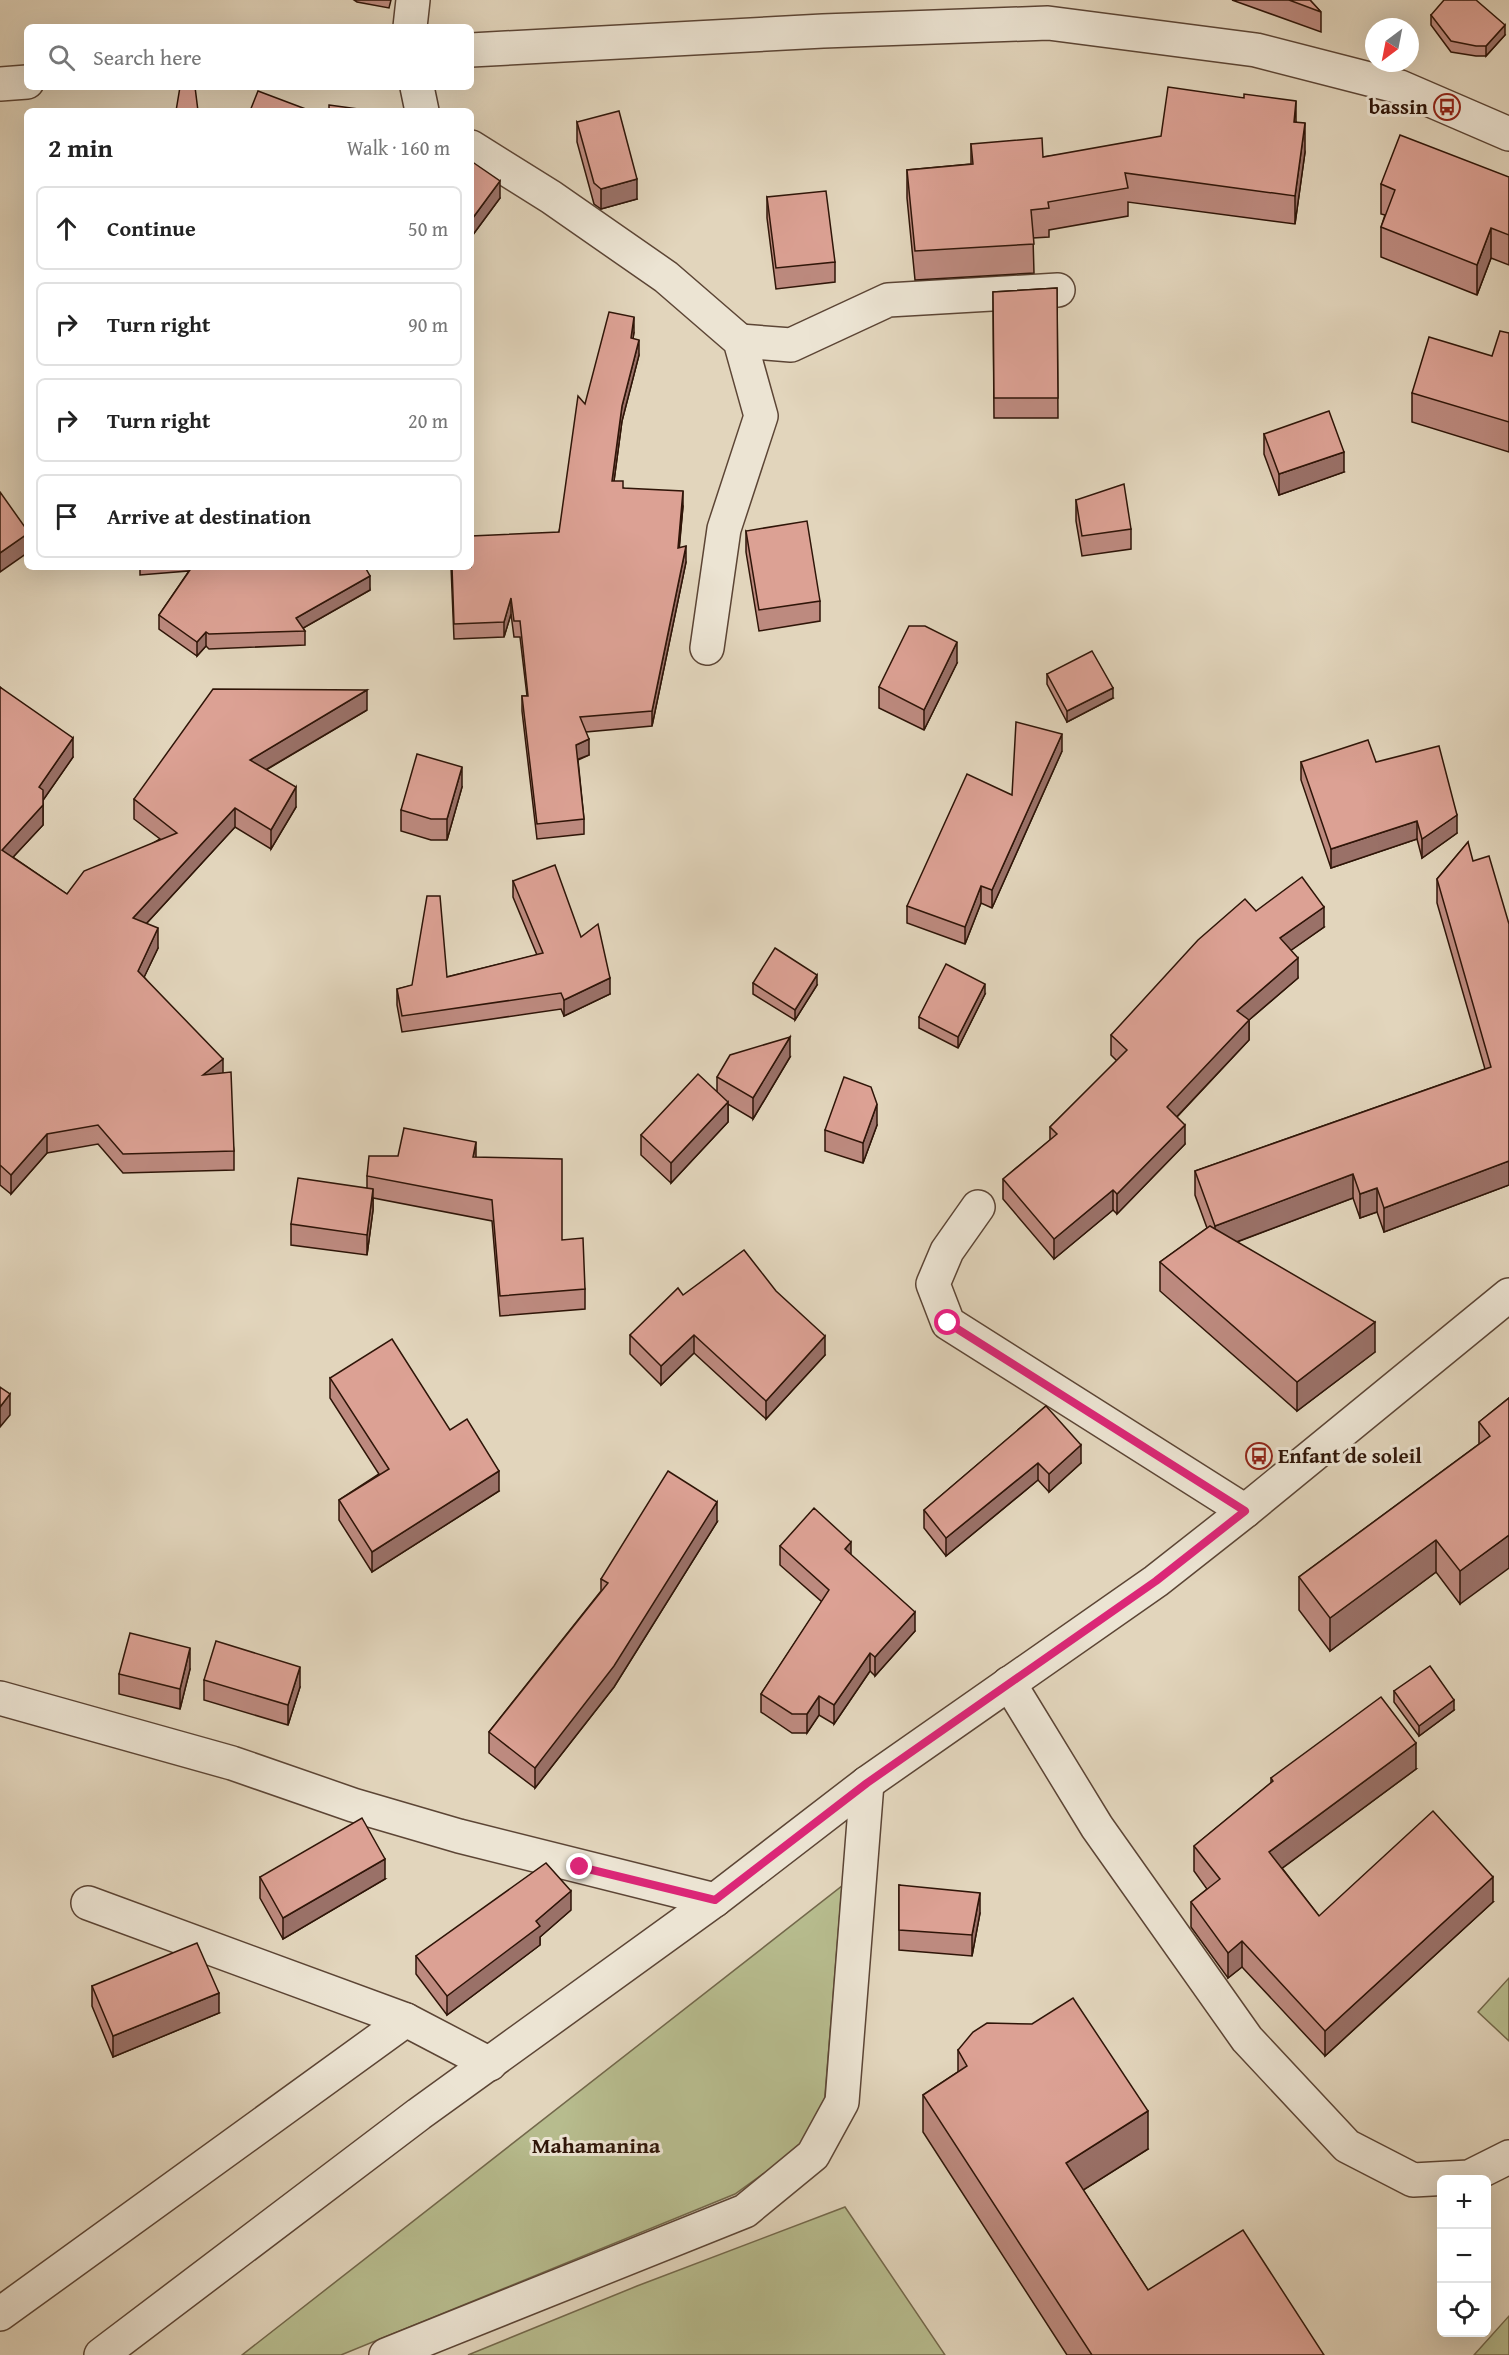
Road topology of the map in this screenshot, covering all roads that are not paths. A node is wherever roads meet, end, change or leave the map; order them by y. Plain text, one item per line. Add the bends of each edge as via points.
1 (413, 0) edge
2 (411, 24) edge
3 (474, 50) edge
4 (24, 82) edge
5 (0, 84) edge
6 (418, 90) edge
7 (422, 108) edge
8 (1509, 134) edge
9 (474, 149) edge
10 (1058, 290) edge
11 (740, 341) junction
12 (706, 648) dead end
13 (978, 1207) dead end
14 (1509, 1295) edge
15 (1245, 1511) junction
16 (1009, 1683) junction
17 (0, 1698) edge
18 (867, 1783) junction
19 (715, 1900) junction
20 (88, 1903) dead end
21 (406, 2020) junction
22 (490, 2064) junction
23 (1509, 2157) edge
24 (0, 2314) edge
25 (101, 2355) edge
26 (386, 2355) edge

1 - 2 street
3 - 8 street via 1048,23 1256,50 1400,87
4 - 5 street
6 - 7 street
9 - 11 street via 666,277
10 - 11 street via 888,300 791,345
11 - 12 street via 761,416 724,529
13 - 15 street via 947,1251 933,1284 948,1323
14 - 15 street
15 - 16 street via 1156,1581
16 - 18 street
16 - 23 street via 1097,1827 1247,2038 1347,2146 1413,2180 1469,2177
17 - 19 street via 232,1763 459,1836
18 - 19 street
18 - 26 street via 842,2102 813,2155 746,2211
19 - 22 street
20 - 21 street
21 - 22 street
21 - 24 street
22 - 25 street

